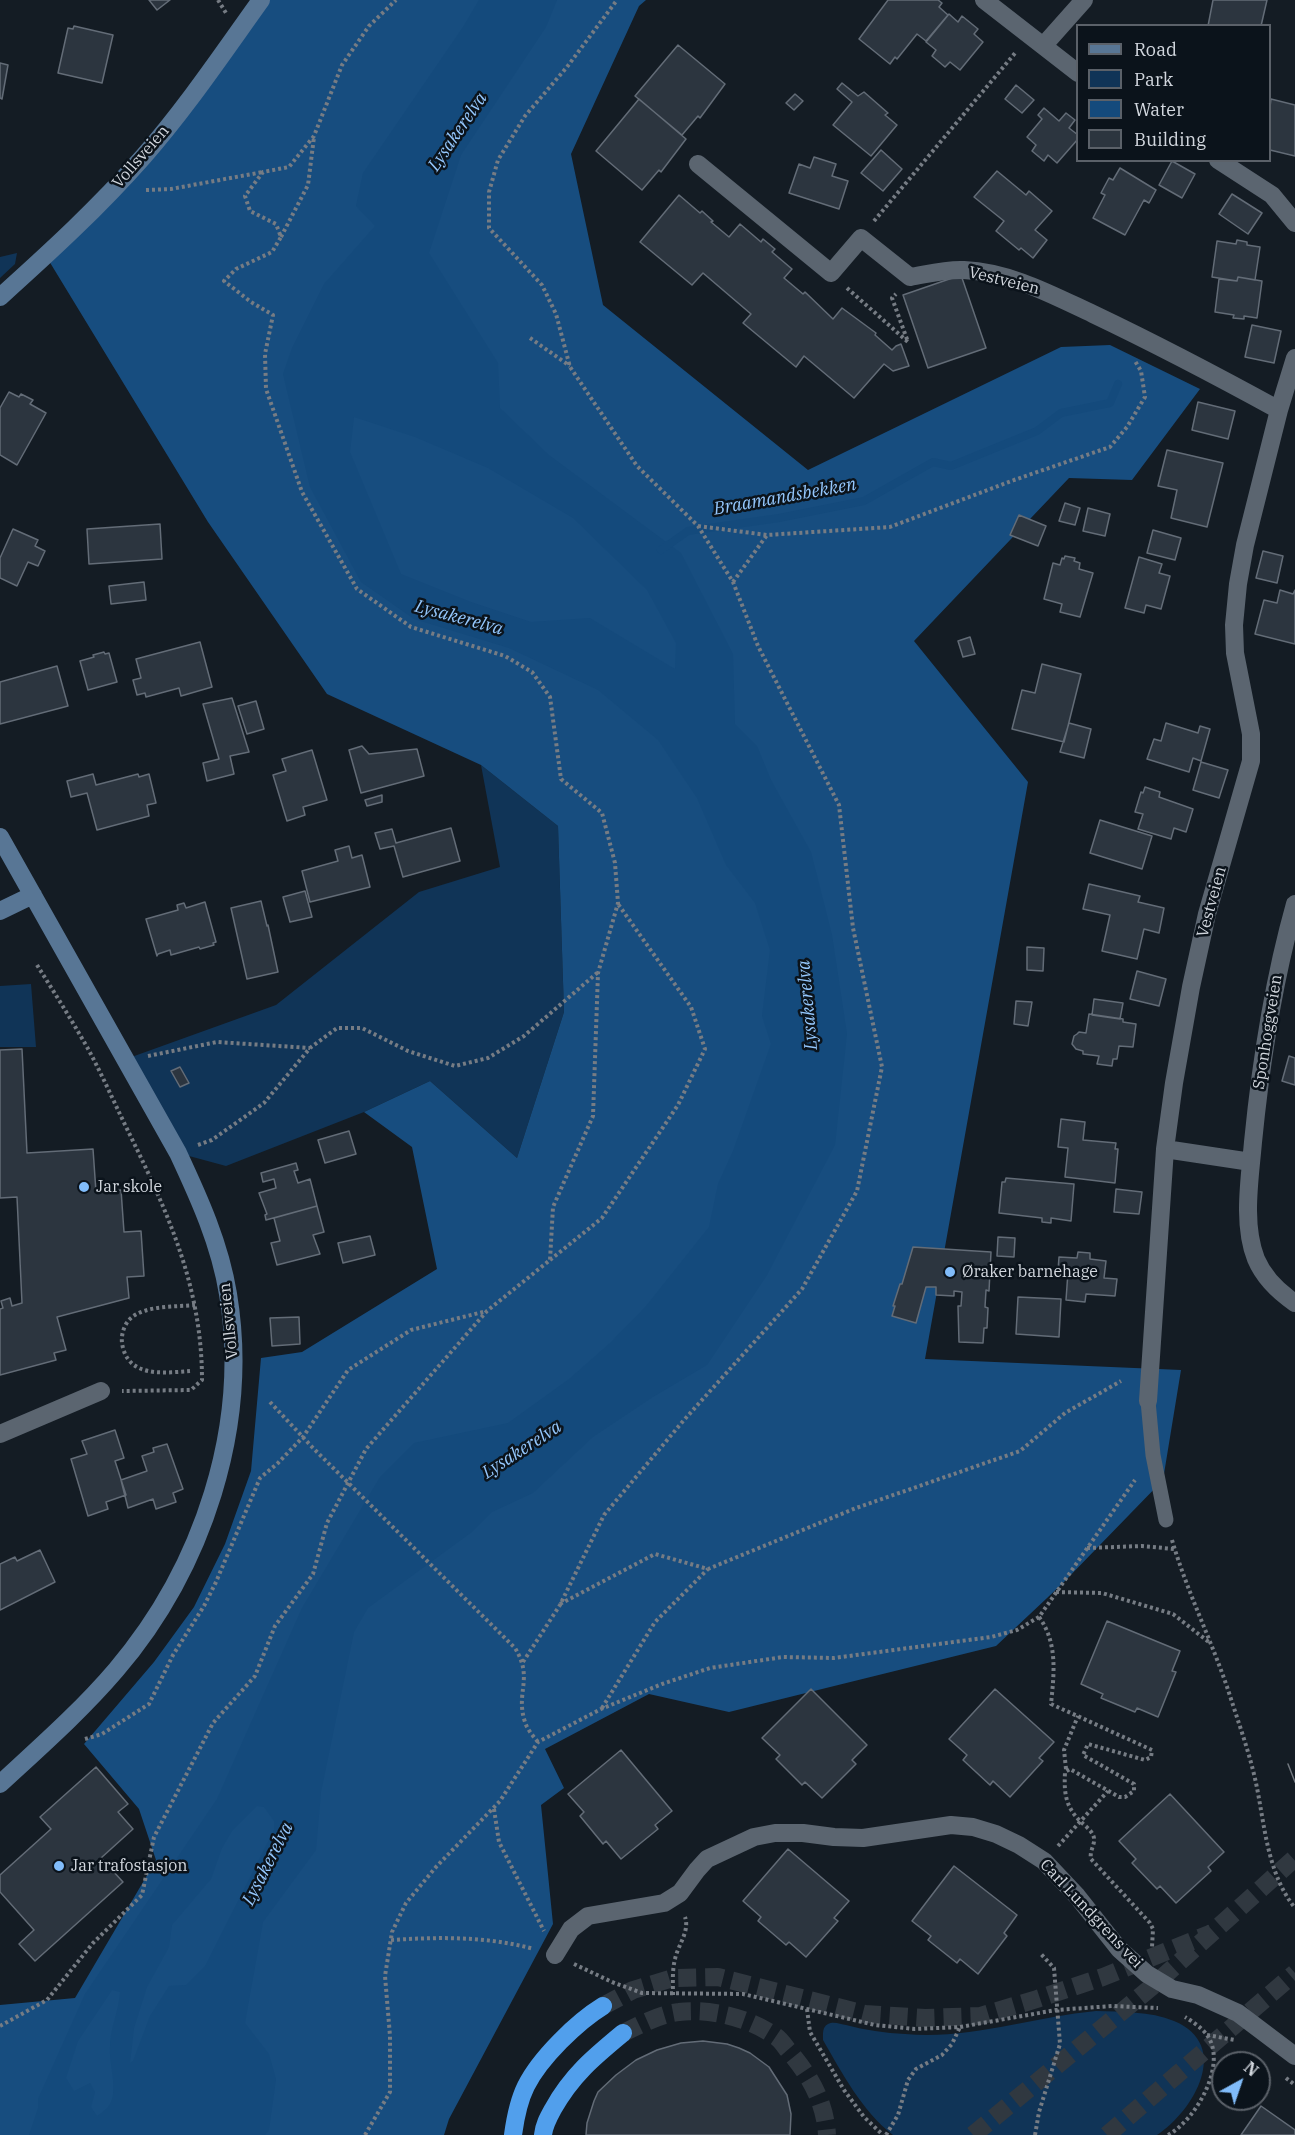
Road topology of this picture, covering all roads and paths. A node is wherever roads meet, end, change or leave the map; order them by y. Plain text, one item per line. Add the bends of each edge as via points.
1 (261, 0) edge
2 (396, 0) edge
3 (617, 0) edge
4 (984, 0) edge
5 (1084, 0) edge
6 (1036, 41) junction
7 (1076, 72) edge
8 (314, 136) junction
9 (1221, 162) edge
10 (698, 164) dead end
11 (263, 172) junction
12 (112, 191) junction
13 (1295, 223) edge
14 (281, 237) junction
15 (861, 238) junction
16 (831, 273) junction
17 (910, 278) junction
18 (0, 297) edge
19 (1131, 332) junction
20 (530, 338) dead end
21 (1295, 358) edge
22 (570, 367) junction
23 (1279, 410) junction
24 (698, 526) junction
25 (767, 535) junction
26 (733, 582) junction
27 (0, 837) edge
28 (33, 895) junction
29 (618, 903) junction
30 (1295, 904) edge
31 (0, 911) edge
32 (37, 965) dead end
33 (598, 973) junction
34 (310, 1048) junction
35 (126, 1059) junction
36 (1165, 1149) junction
37 (178, 1153) junction
38 (1251, 1162) junction
39 (550, 1260) junction
40 (1295, 1303) edge
41 (195, 1305) junction
42 (487, 1311) junction
43 (190, 1371) dead end
44 (1121, 1381) dead end
45 (100, 1391) joint
46 (1148, 1401) joint
47 (270, 1402) dead end
48 (0, 1434) edge
49 (303, 1437) junction
50 (1153, 1455) junction
51 (1166, 1520) joint
52 (1087, 1548) junction
53 (1174, 1549) junction
54 (708, 1569) junction
55 (1056, 1592) junction
56 (560, 1605) junction
57 (1039, 1617) junction
58 (1212, 1645) junction
59 (524, 1662) junction
60 (601, 1709) junction
61 (1078, 1716) junction
62 (57, 1732) junction
63 (538, 1742) junction
64 (1066, 1769) junction
65 (0, 1784) edge
66 (1108, 1791) junction
67 (494, 1808) junction
68 (1080, 1821) junction
69 (1056, 1848) dead end
70 (675, 1898) junction
71 (1295, 1908) edge
72 (391, 1940) junction
73 (1041, 1954) dead end
74 (555, 1955) junction
75 (1148, 1974) junction
76 (673, 1995) junction
77 (603, 2007) tunnel mouth
78 (1164, 2008) dead end
79 (807, 2009) junction
80 (1056, 2010) junction
81 (1175, 2013) dead end
82 (0, 2026) edge
83 (960, 2027) junction
84 (623, 2033) tunnel mouth
85 (1295, 2056) edge
86 (365, 2135) edge
87 (513, 2135) edge
88 (543, 2135) edge
89 (885, 2135) edge
90 (1035, 2135) edge
91 (1168, 2135) edge

1 - 12 main road, Vollsveien via 170,123
2 - 8 path via 369,26 342,65
3 - 22 path via 525,116 498,160 489,192 489,228 542,285 556,314
4 - 6 street
5 - 6 street
6 - 7 street
6 - 15 path
8 - 11 path via 289,167
8 - 14 path via 308,185
9 - 13 street via 1272,195
10 - 16 street
11 - 12 path via 171,189
11 - 14 path via 245,196 249,211 276,224
12 - 18 main road, Vollsveien
14 - 29 path via 272,252 236,269 224,280 273,315 265,354 266,389 302,492 357,589 411,627 505,656 532,672 550,697 561,779 602,813 615,863
15 - 16 street
15 - 17 street
16 - 17 path via 908,342 892,298
17 - 19 street, Vestveien via 947,270 1000,277 1041,289
19 - 23 street, Vestveien
19 - 25 path via 1130,353 1141,371 1145,398 1110,447 890,527
20 - 22 path
21 - 23 street, Vestveien
22 - 24 path via 637,466
23 - 36 street, Vestveien via 1245,545 1234,625 1235,653 1251,734 1251,761 1207,914
24 - 25 path
24 - 26 path
25 - 26 path
26 - 56 path via 758,646 838,805 853,928 882,1067 857,1191 802,1289 604,1515
27 - 28 main road, Vollsveien
28 - 31 main road
28 - 35 main road, Vollsveien
29 - 33 path
29 - 39 path via 691,1007 705,1049 678,1105 602,1218
30 - 38 street, Sponhoggveien via 1272,999
32 - 41 path via 87,1048 162,1201 184,1257
33 - 34 path via 524,1036 488,1058 455,1066 408,1051 362,1028 337,1028
33 - 39 path via 593,1116 553,1206
34 - 35 path via 218,1042
34 - 37 path via 264,1103 212,1140
35 - 37 main road, Vollsveien
36 - 38 street
36 - 46 street, Vestveien
37 - 62 main road, Vollsveien via 217,1247 228,1293 233,1333 233,1399 224,1452 207,1512 166,1598 139,1641
38 - 40 street, Sponhoggveien via 1249,1206 1256,1259 1280,1293
39 - 42 path
41 - 43 path via 145,1311 130,1318 121,1335 124,1355 136,1368 162,1373
41 - 45 path via 202,1346 202,1380 191,1390
42 - 49 path via 411,1330 348,1370
42 - 82 path via 366,1449 327,1523 313,1574 275,1626 255,1676 213,1723 154,1837 142,1895 93,1943 47,2000
44 - 54 path via 1065,1413 1020,1451 856,1509
45 - 48 street
46 - 50 lane
47 - 49 path
49 - 59 path
49 - 62 path via 260,1478 216,1582 149,1704 102,1734 73,1742
50 - 51 lane
50 - 52 path
51 - 53 path
52 - 53 path
52 - 55 path
53 - 58 path
54 - 56 path via 655,1554
54 - 60 path via 655,1622
55 - 57 path
55 - 58 path via 1102,1593 1173,1614
56 - 59 path
57 - 60 path via 1017,1630 991,1637 834,1658 783,1657 710,1668
57 - 61 path via 1046,1626 1055,1663 1051,1704
58 - 71 path via 1255,1780 1279,1884
59 - 63 path via 525,1724
60 - 63 path
61 - 64 path via 1064,1750
61 - 66 path via 1152,1750 1151,1757 1145,1760 1088,1744 1083,1755 1135,1786 1122,1798
62 - 65 main road, Vollsveien
63 - 67 path
64 - 66 path
64 - 68 path via 1065,1800
66 - 68 path
67 - 72 path via 406,1903
67 - 74 path via 499,1842
68 - 69 path
68 - 75 path via 1094,1837 1091,1859 1152,1927
70 - 74 street via 588,1916 571,1929
70 - 75 street, Carl Lundgrens vei via 707,1859 754,1837 803,1833 863,1838 951,1825 973,1827 1004,1837 1044,1862 1119,1949
70 - 76 path via 687,1923 675,1960
72 - 74 path via 483,1939
72 - 86 path via 385,1976 390,2092
73 - 80 path via 1054,1968
74 - 76 path via 612,1983 642,1993
75 - 85 street, Carl Lundgrens vei via 1172,1989 1198,1995 1238,2013
76 - 79 path via 743,1994
77 - 87 highway via 585,2018 552,2050 526,2086
78 - 80 path
79 - 83 path via 875,2025 915,2029
79 - 89 path via 810,2032 844,2090 864,2117
80 - 83 path
80 - 90 path via 1060,2044
81 - 91 path via 1207,2035 1215,2060 1197,2107 1178,2130
83 - 89 path via 942,2055 916,2069 908,2080 898,2115
84 - 88 highway via 588,2061 565,2088

